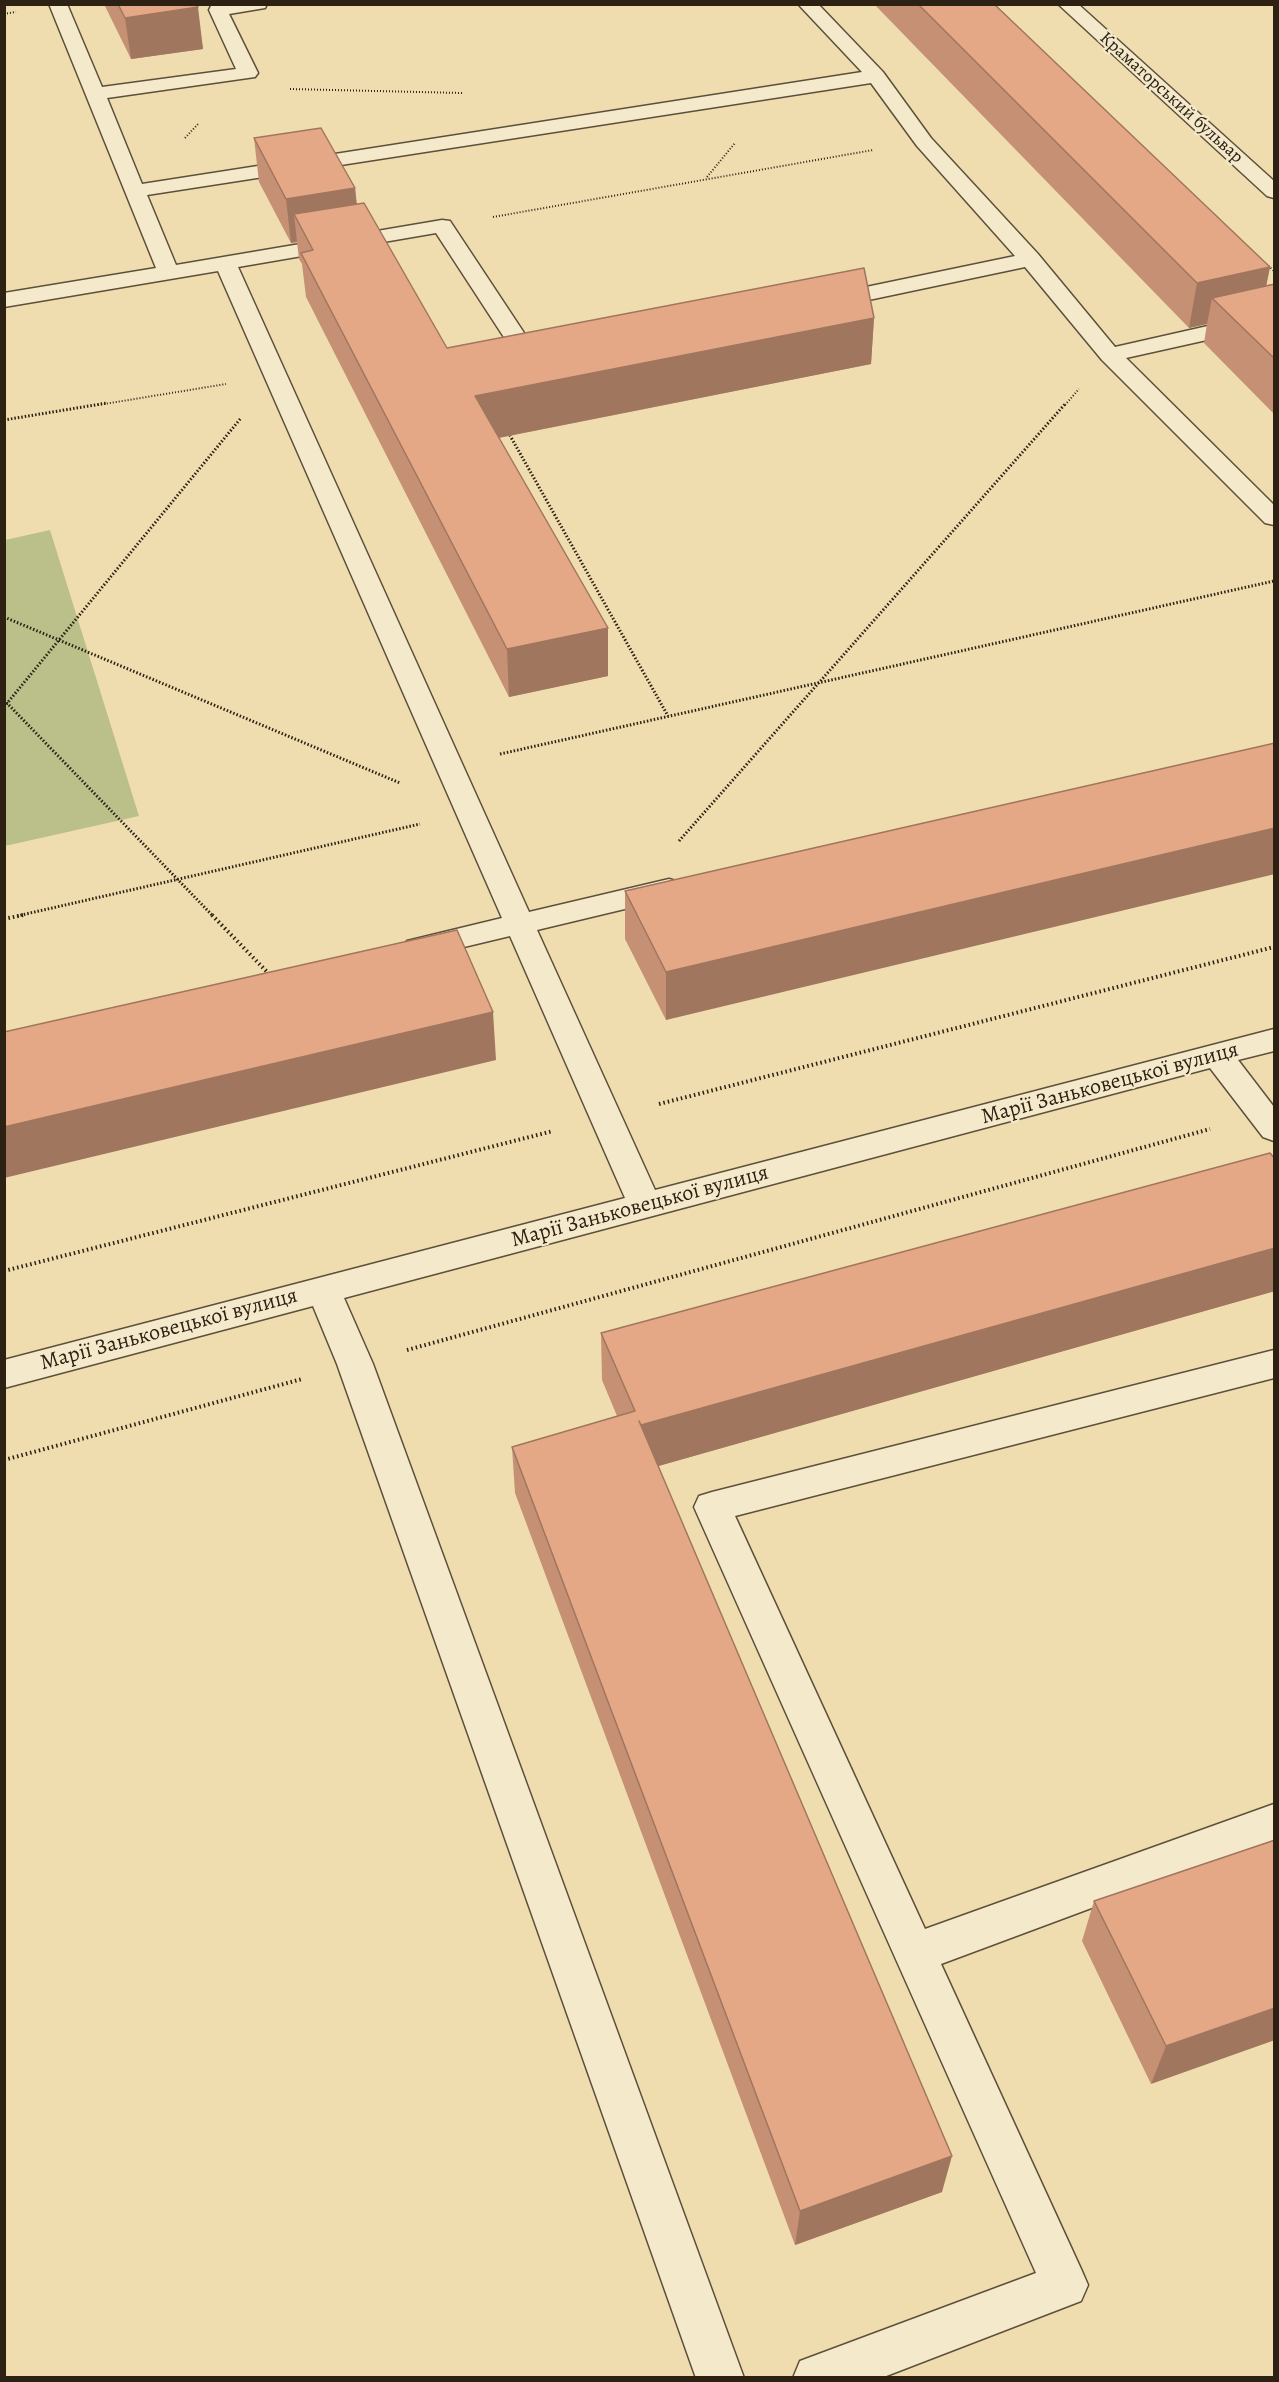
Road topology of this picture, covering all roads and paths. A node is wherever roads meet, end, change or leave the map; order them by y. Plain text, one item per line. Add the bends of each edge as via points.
1 (58, 4) edge
2 (258, 4) edge
3 (807, 4) edge
4 (1067, 4) edge
5 (248, 73) junction
6 (876, 76) junction
7 (234, 87) junction
8 (472, 93) dead end
9 (95, 94) junction
10 (924, 142) junction
11 (134, 191) junction
12 (1275, 192) edge
13 (442, 226) junction
14 (1030, 259) junction
15 (225, 263) junction
16 (1266, 264) edge
17 (1275, 271) edge
18 (168, 272) junction
19 (4, 300) edge
20 (810, 305) edge
21 (1275, 318) edge
22 (1110, 355) junction
23 (566, 356) edge
24 (276, 376) junction
25 (4, 420) edge
26 (504, 425) edge
27 (1275, 518) edge
28 (1275, 581) edge
29 (4, 617) edge
30 (59, 640) junction
31 (820, 682) junction
32 (6, 703) edge
33 (668, 716) junction
34 (449, 766) junction
35 (470, 813) junction
36 (177, 879) junction
37 (697, 882) edge
38 (628, 899) junction
39 (4, 919) edge
40 (520, 925) junction
41 (389, 955) edge
42 (276, 981) edge
43 (1275, 1040) edge
44 (1217, 1055) junction
45 (1269, 1122) edge
46 (645, 1206) junction
47 (323, 1290) junction
48 (355, 1364) junction
49 (1275, 1364) edge
50 (4, 1374) edge
51 (4, 1460) edge
52 (1275, 1822) edge
53 (915, 1953) junction
54 (720, 2378) edge
55 (817, 2378) edge

1 - 9 street
2 - 5 street via 218,10
3 - 6 street
4 - 12 street, Краматорський бульвар
5 - 7 path
5 - 9 street
6 - 10 street
6 - 11 street
7 - 8 path
7 - 11 path
9 - 11 street
10 - 13 path
10 - 14 street
11 - 18 street
13 - 15 street
13 - 23 street via 531,363
14 - 20 street
14 - 22 street
15 - 18 street
15 - 24 street
16 - 17 path
18 - 19 street
21 - 22 street
22 - 27 street
22 - 31 path
24 - 25 path
24 - 30 path
24 - 34 street
26 - 33 path
28 - 31 path
29 - 30 path
30 - 32 path
30 - 35 path
31 - 33 path
31 - 38 path
32 - 36 path
33 - 34 path
34 - 35 street
35 - 36 path
35 - 40 street
36 - 39 path
36 - 42 path
37 - 38 street
38 - 40 street
40 - 41 street
40 - 46 street
43 - 44 street, Марії Заньковецької вулиця
44 - 45 street
44 - 46 street, Марії Заньковецької вулиця
45 - 48 path
46 - 47 street, Марії Заньковецької вулиця
47 - 48 street
47 - 50 street, Марії Заньковецької вулиця
48 - 51 path
48 - 54 street
49 - 53 street via 712,1507
52 - 53 street
53 - 55 street via 1065,2285

